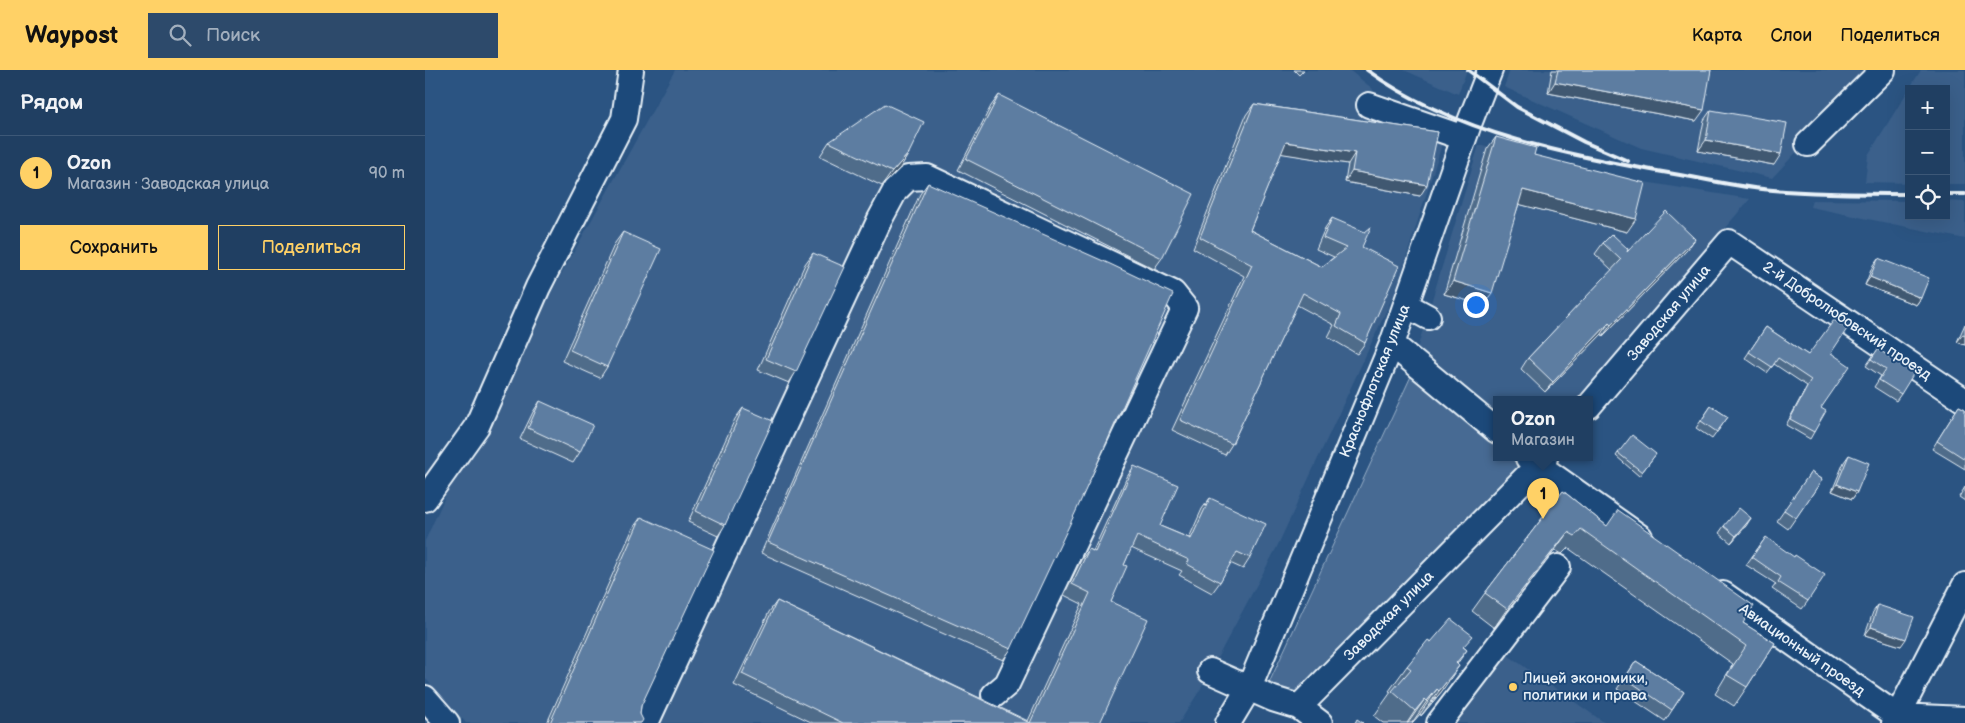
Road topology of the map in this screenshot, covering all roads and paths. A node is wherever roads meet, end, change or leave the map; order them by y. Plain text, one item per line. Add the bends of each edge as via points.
1 (631, 70) edge
2 (1491, 70) edge
3 (1883, 70) edge
4 (1369, 105) dead end
5 (1464, 138) junction
6 (1808, 144) dead end
7 (1729, 242) joint
8 (1406, 305) junction
9 (1427, 317) dead end
10 (1392, 344) junction
11 (1593, 401) edge
12 (1965, 401) edge
13 (1493, 429) edge
14 (1537, 461) edge
15 (425, 499) edge
16 (1657, 549) edge
17 (1559, 567) dead end
18 (1706, 583) edge
19 (1965, 585) edge
20 (1210, 671) dead end
21 (1249, 688) junction
22 (993, 695) dead end
23 (425, 698) edge
24 (1311, 718) edge
25 (1895, 719) edge
26 (1965, 719) edge
27 (447, 723) edge
28 (647, 723) edge
29 (1228, 723) edge
30 (1439, 723) edge

1 - 15 street via 624,118 538,287 477,426
2 - 5 street, Краснофлотская улица
3 - 6 street via 1853,96
4 - 5 street
5 - 8 street, Краснофлотская улица
7 - 11 street, Заводская улица
7 - 12 street, 2-й Добролюбовский проезд
8 - 9 street
8 - 10 street, Краснофлотская улица
10 - 13 street
10 - 21 street, Краснофлотская улица
14 - 16 street
14 - 24 street, Заводская улица
17 - 30 street
18 - 25 street, Авиационный проезд
19 - 25 street
20 - 21 street, Заводская улица
21 - 24 street, Заводская улица
21 - 29 street
22 - 28 street via 1007,684 1185,308 1173,293 927,177 908,178 895,191 880,219
23 - 27 street
25 - 26 street

